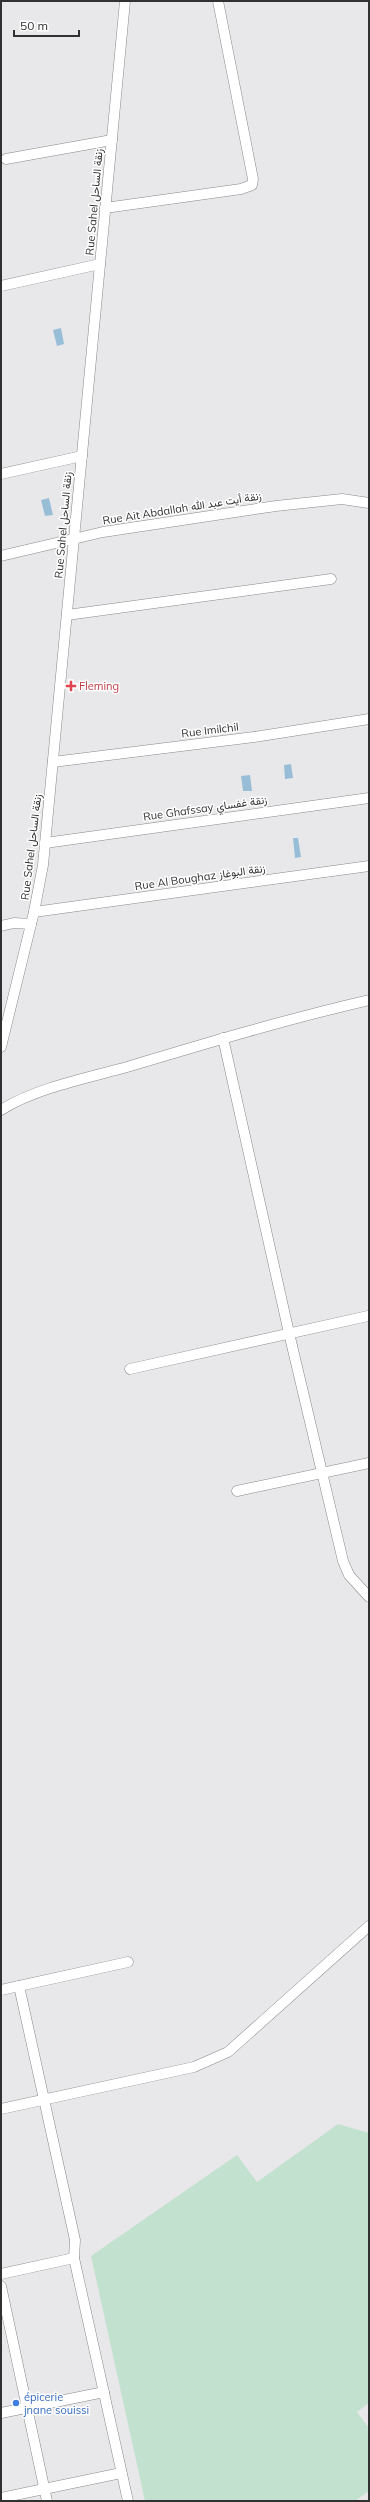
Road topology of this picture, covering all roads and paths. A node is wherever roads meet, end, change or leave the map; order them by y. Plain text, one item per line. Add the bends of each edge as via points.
1 (125, 1) edge
2 (218, 1) edge
3 (112, 140) junction
4 (6, 159) dead end
5 (105, 208) junction
6 (100, 264) junction
7 (1, 286) edge
8 (82, 456) junction
9 (1, 474) edge
10 (369, 503) edge
11 (74, 539) junction
12 (1, 556) edge
13 (331, 579) dead end
14 (67, 615) junction
15 (369, 719) edge
16 (53, 762) junction
17 (369, 798) edge
18 (45, 843) junction
19 (369, 866) edge
20 (34, 912) junction
21 (31, 924) junction
22 (1, 926) edge
23 (369, 1000) edge
24 (223, 1038) junction
25 (1, 1047) edge
26 (1, 1110) edge
27 (368, 1316) edge
28 (289, 1333) junction
29 (130, 1369) dead end
30 (369, 1463) edge
31 (323, 1473) junction
32 (237, 1491) dead end
33 (369, 1597) edge
34 (369, 1926) edge
35 (128, 1962) dead end
36 (19, 1986) junction
37 (1, 1990) edge
38 (44, 2100) junction
39 (1, 2109) edge
40 (74, 2258) junction
41 (1, 2274) edge
42 (1, 2286) edge
43 (104, 2392) junction
44 (27, 2406) junction
45 (1, 2413) edge
46 (121, 2473) junction
47 (44, 2488) junction
48 (1, 2498) edge
49 (47, 2501) edge
50 (128, 2501) edge

1 - 3 street, Rue Sahel زنقة الساحل
2 - 5 street via 253,179 252,185 241,189
3 - 4 street
3 - 5 street, Rue Sahel زنقة الساحل
5 - 6 street, Rue Sahel زنقة الساحل
6 - 7 street
6 - 8 street, Rue Sahel زنقة الساحل
8 - 9 street
8 - 11 street, Rue Sahel زنقة الساحل
10 - 11 street, Rue Ait Abdallah زنقة أيت عبد الله via 342,499 276,506 136,526
11 - 12 street, Rue Ait Abdallah زنقة أيت عبد الله
11 - 14 street, Rue Sahel زنقة الساحل
13 - 14 street
14 - 16 street, Rue Sahel زنقة الساحل
15 - 16 street, Rue Imilchil via 254,737
16 - 18 street, Rue Sahel زنقة الساحل
17 - 18 street, Rue Ghafssay زنقة غفساي
18 - 20 street, Rue Sahel زنقة الساحل
19 - 20 street, Rue Al Boughaz زنقة البوغاز
20 - 21 street, Rue Sahel زنقة الساحل
21 - 22 street via 14,923
21 - 25 street, Rue Sahel زنقة الساحل
23 - 24 street
24 - 26 street via 24,1098
24 - 28 street
27 - 28 street
28 - 29 street
28 - 31 street
30 - 31 street
31 - 32 street
31 - 33 street via 346,1568
34 - 38 street via 242,2040 214,2060 194,2067
35 - 36 street
36 - 37 street
36 - 38 street
38 - 39 street
38 - 40 street via 75,2240
40 - 41 street
40 - 43 street
42 - 44 street
43 - 44 street
43 - 46 street
44 - 45 street
44 - 47 street
46 - 47 street
46 - 50 street
47 - 48 street
47 - 49 street

